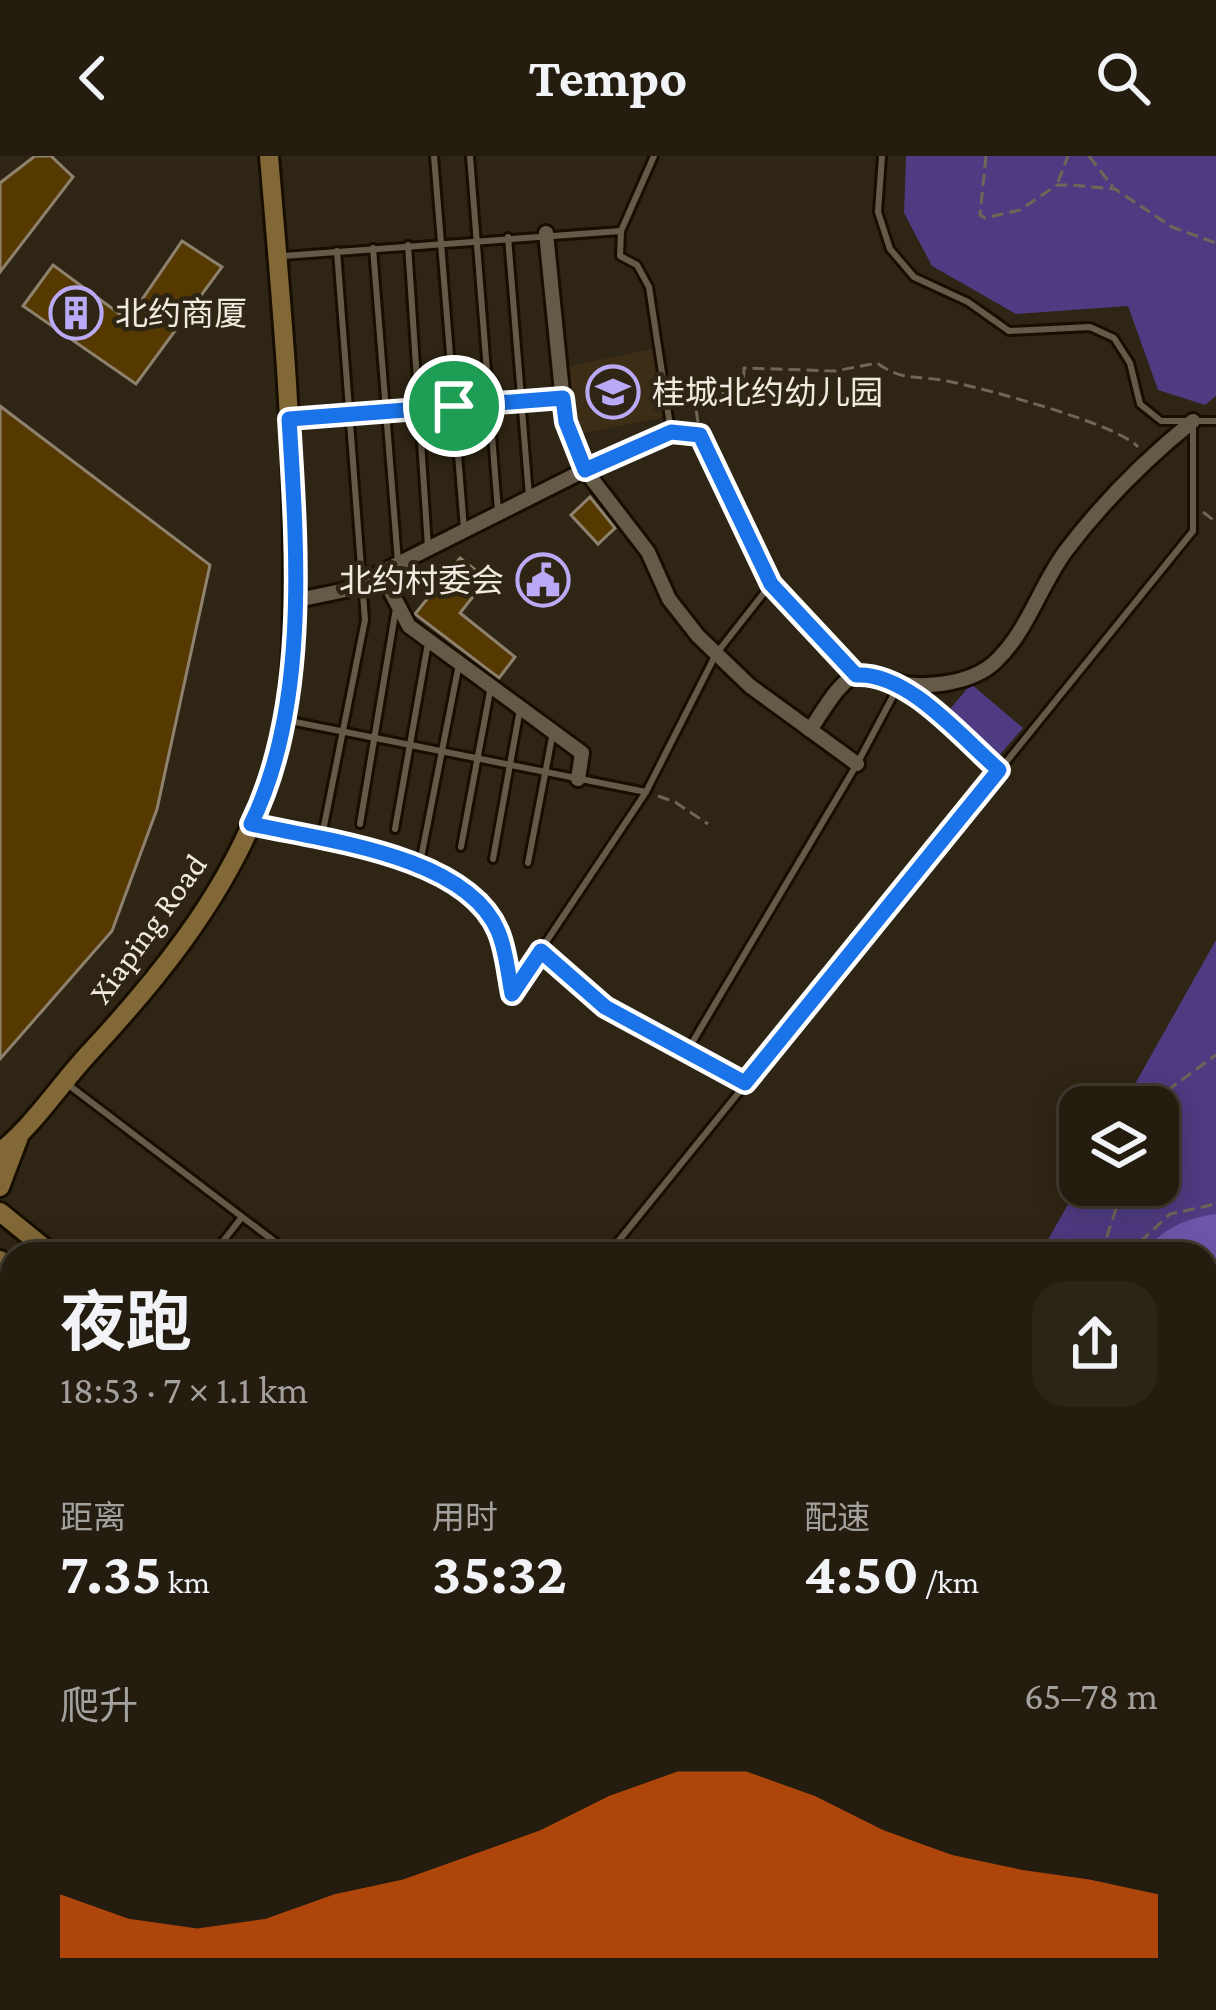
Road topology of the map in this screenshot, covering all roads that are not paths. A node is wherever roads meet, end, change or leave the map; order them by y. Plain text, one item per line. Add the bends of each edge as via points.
1 (269, 156) edge
2 (434, 156) edge
3 (470, 156) edge
4 (654, 156) edge
5 (882, 156) edge
6 (621, 231) junction
7 (546, 233) junction
8 (508, 237) junction
9 (476, 239) junction
10 (441, 242) junction
11 (408, 245) junction
12 (373, 248) junction
13 (337, 251) junction
14 (278, 256) junction
15 (563, 398) junction
16 (521, 401) junction
17 (489, 404) junction
18 (454, 406) junction
19 (419, 409) junction
20 (386, 412) junction
21 (350, 415) junction
22 (289, 419) junction
23 (1216, 421) edge
24 (1193, 422) junction
25 (671, 432) junction
26 (585, 470) junction
27 (529, 498) junction
28 (498, 514) junction
29 (464, 531) junction
30 (428, 549) junction
31 (398, 564) junction
32 (381, 573) junction
33 (364, 581) junction
34 (771, 584) junction
35 (293, 601) junction
36 (397, 604) junction
37 (428, 640) junction
38 (716, 654) junction
39 (459, 663) junction
40 (856, 675) junction
41 (900, 683) junction
42 (491, 686) junction
43 (521, 708) junction
44 (285, 720) junction
45 (810, 730) junction
46 (342, 732) junction
47 (553, 732) junction
48 (375, 738) junction
49 (410, 745) junction
50 (442, 752) junction
51 (477, 759) junction
52 (856, 764) junction
53 (510, 765) junction
54 (999, 770) junction
55 (545, 772) junction
56 (578, 778) junction
57 (646, 792) junction
58 (251, 824) junction
59 (360, 824) dead end
60 (395, 829) dead end
61 (321, 840) junction
62 (461, 848) dead end
63 (493, 860) dead end
64 (528, 863) dead end
65 (419, 866) junction
66 (541, 951) junction
67 (512, 994) joint
68 (686, 1053) junction
69 (63, 1081) junction
70 (745, 1083) junction
71 (19, 1137) junction
72 (0, 1152) edge
73 (0, 1186) edge
74 (0, 1211) edge
75 (242, 1217) junction
76 (37, 1242) edge
77 (222, 1242) edge
78 (275, 1242) edge
79 (618, 1242) edge

1 - 14 main road, Xiaping Road
2 - 10 lane
3 - 9 lane
4 - 6 lane
5 - 24 lane via 878,212 890,249 914,277 1009,331 1090,327 1114,338 1140,404 1161,422
6 - 7 lane
6 - 25 lane via 620,256 649,287
7 - 8 lane
7 - 15 street
8 - 9 lane
8 - 16 lane
9 - 10 lane
9 - 17 lane
10 - 11 lane
10 - 18 lane
11 - 12 lane
11 - 19 lane
12 - 13 lane
12 - 20 lane
13 - 14 lane
13 - 21 lane
14 - 22 main road, Xiaping Road
15 - 16 lane
15 - 26 street
16 - 17 lane
16 - 27 lane
17 - 18 lane
17 - 28 lane
18 - 19 lane
18 - 29 lane
19 - 20 lane
19 - 30 lane
20 - 21 lane
20 - 31 lane
21 - 22 lane
21 - 33 lane
22 - 35 main road, Xiaping Road
23 - 24 lane
24 - 41 street via 1148,458 1064,553 994,664 954,681
24 - 54 lane via 1193,531
25 - 26 lane
25 - 34 lane via 700,435
26 - 27 street
26 - 38 street via 647,553 669,599
27 - 28 street
28 - 29 street
29 - 30 street
30 - 31 street
31 - 32 street
32 - 33 street
32 - 36 street
33 - 35 street
33 - 46 lane via 365,620
34 - 38 lane
34 - 40 lane
35 - 44 main road, Xiaping Road
36 - 37 street
36 - 48 lane
37 - 39 street
37 - 49 lane
38 - 45 street
38 - 57 lane
39 - 42 street
39 - 50 lane
40 - 41 street
40 - 45 street
41 - 52 lane
41 - 54 street
42 - 43 street
42 - 51 lane
43 - 47 street
43 - 53 lane
44 - 46 lane
44 - 58 main road, Xiaping Road
45 - 52 street
46 - 48 lane
46 - 61 lane
47 - 55 lane
47 - 56 street via 582,753
48 - 49 lane
48 - 59 lane
49 - 50 lane
49 - 60 lane
50 - 51 lane
50 - 65 lane
51 - 53 lane
51 - 62 lane
52 - 68 lane
53 - 55 lane
53 - 63 lane
54 - 70 lane
55 - 56 lane
55 - 64 lane
56 - 57 lane
57 - 66 lane
58 - 61 street
58 - 69 main road, Xiaping Road via 172,954
61 - 65 street
65 - 67 street via 482,905 499,931
66 - 67 lane
66 - 68 lane via 605,1007
68 - 70 lane
69 - 71 main road, Xiaping Road
69 - 75 lane
70 - 79 lane
71 - 72 main road, Xiaping Road
71 - 73 main road, Xiaping Road
74 - 76 main road
75 - 77 lane
75 - 78 lane

